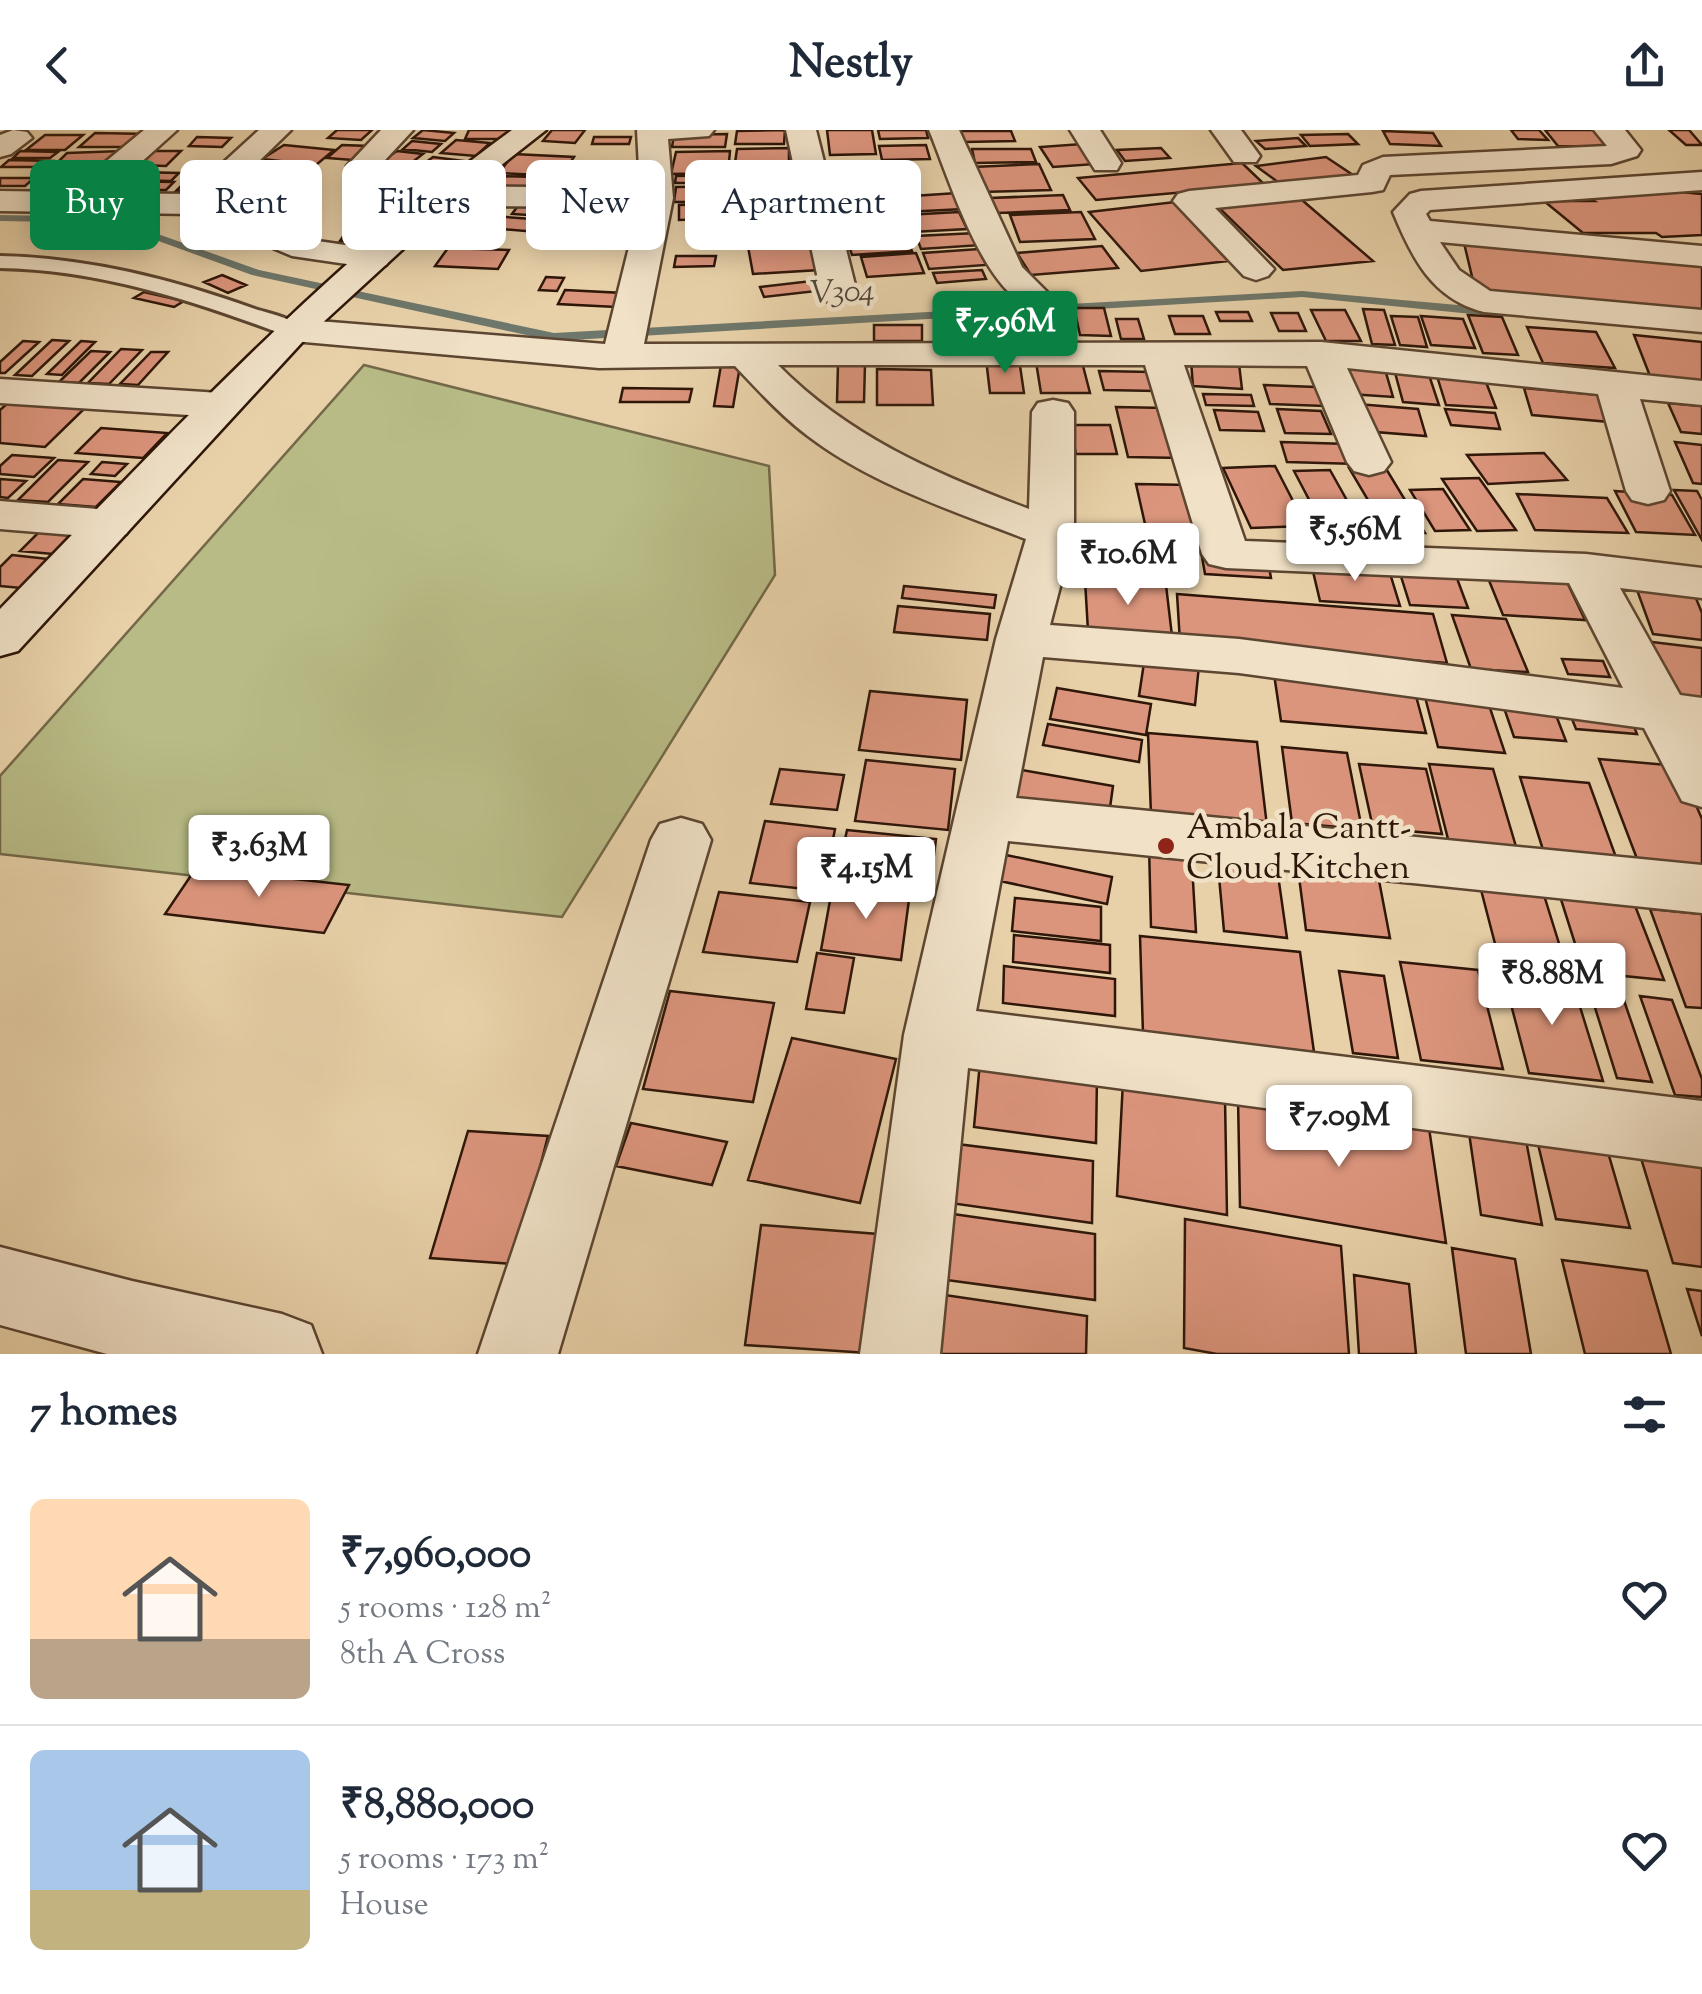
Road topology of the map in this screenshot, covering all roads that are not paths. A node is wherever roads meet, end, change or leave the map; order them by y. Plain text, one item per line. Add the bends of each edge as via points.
1 (162, 130) edge
2 (276, 130) edge
3 (398, 130) edge
4 (531, 130) edge
5 (700, 130) edge
6 (801, 130) edge
7 (944, 130) edge
8 (1085, 130) edge
9 (1226, 130) edge
10 (1609, 130) edge
11 (652, 131) edge
12 (0, 137) edge
13 (0, 148) edge
14 (1245, 156) dead end
15 (126, 160) edge
16 (244, 160) edge
17 (368, 160) edge
18 (491, 160) edge
19 (654, 160) edge
20 (1106, 164) dead end
21 (1702, 182) edge
22 (0, 201) edge
23 (30, 201) edge
24 (1417, 230) junction
25 (309, 250) edge
26 (383, 250) edge
27 (646, 250) edge
28 (1702, 256) edge
29 (0, 262) edge
30 (370, 262) junction
31 (1256, 269) dead end
32 (839, 293) dead end
33 (1038, 300) dead end
34 (306, 319) junction
35 (1702, 321) edge
36 (626, 339) junction
37 (746, 354) junction
38 (1161, 354) junction
39 (1320, 354) junction
40 (1616, 386) junction
41 (0, 392) edge
42 (1702, 393) edge
43 (220, 405) junction
44 (1053, 412) dead end
45 (1369, 462) dead end
46 (1648, 490) dead end
47 (0, 515) edge
48 (110, 524) junction
49 (1052, 533) junction
50 (1586, 570) junction
51 (1702, 583) edge
52 (0, 639) edge
53 (1021, 639) junction
54 (1682, 714) edge
55 (1702, 786) edge
56 (983, 817) junction
57 (681, 840) dead end
58 (1702, 889) edge
59 (938, 1035) junction
60 (1702, 1134) edge
61 (0, 1286) edge
62 (282, 1354) edge
63 (518, 1354) edge
64 (900, 1354) edge

1 - 15 street
2 - 16 street
3 - 17 street
4 - 18 street
5 - 11 street
6 - 32 street
7 - 33 street via 1007,272
8 - 20 street
9 - 14 street
10 - 31 street via 1626,150 1375,154 1372,183 1188,201
11 - 19 street
12 - 13 street via 17,138
21 - 24 street via 1421,201 1409,212
22 - 23 street
24 - 28 street
24 - 35 street via 1451,288 1463,296
25 - 30 street
26 - 30 street
27 - 36 street
29 - 34 lane via 156,280
30 - 34 street
34 - 36 street
34 - 43 street
36 - 37 street
37 - 38 street
37 - 49 street via 838,438
38 - 39 street
38 - 50 street via 1226,554
39 - 40 street
39 - 45 street
40 - 42 street
40 - 46 street
41 - 43 street
43 - 48 street
44 - 49 street
47 - 48 street
48 - 52 street
49 - 53 street
50 - 51 street
50 - 54 street
53 - 54 street via 1239,656
53 - 56 street
54 - 55 street
56 - 58 street
56 - 59 street
57 - 63 street
59 - 60 street
59 - 64 street
61 - 62 street

